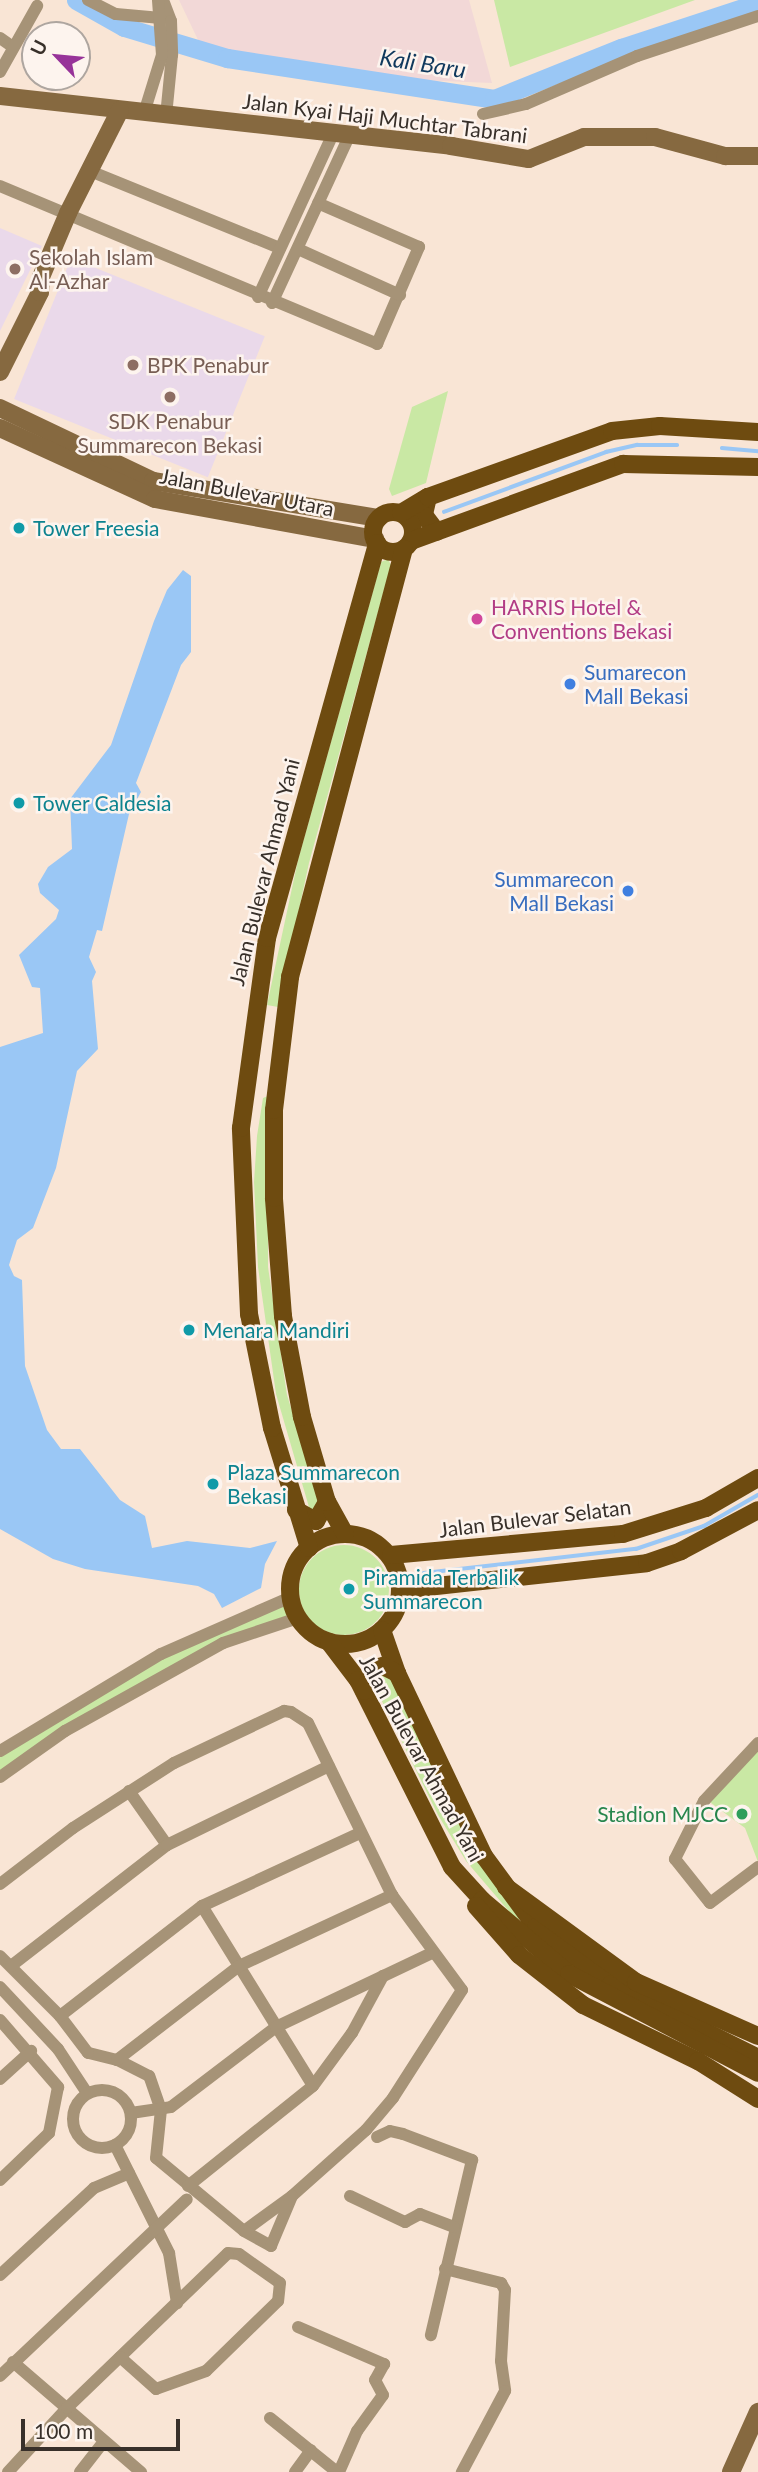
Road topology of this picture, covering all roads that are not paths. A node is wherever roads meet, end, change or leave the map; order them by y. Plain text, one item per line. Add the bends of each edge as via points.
1 (88, 0) edge
2 (158, 0) edge
3 (163, 0) edge
4 (37, 6) dead end
5 (758, 16) edge
6 (165, 20) junction
7 (0, 38) edge
8 (13, 47) junction
9 (167, 55) junction
10 (0, 72) edge
11 (0, 96) edge
12 (120, 110) junction
13 (144, 113) junction
14 (483, 114) dead end
15 (166, 116) junction
16 (341, 135) junction
17 (758, 156) edge
18 (90, 171) junction
19 (0, 186) edge
20 (318, 203) junction
21 (68, 214) junction
22 (280, 248) junction
23 (298, 249) junction
24 (41, 277) junction
25 (400, 295) junction
26 (258, 297) junction
27 (272, 303) junction
28 (0, 346) edge
29 (0, 372) edge
30 (0, 408) edge
31 (0, 428) edge
32 (758, 432) edge
33 (758, 467) edge
34 (428, 497) junction
35 (401, 513) junction
36 (379, 518) junction
37 (437, 532) junction
38 (376, 541) junction
39 (407, 545) junction
40 (758, 1478) edge
41 (327, 1502) junction
42 (296, 1510) junction
43 (758, 1510) edge
44 (345, 1534) junction
45 (309, 1548) junction
46 (391, 1555) junction
47 (418, 1555) junction
48 (423, 1588) junction
49 (400, 1590) junction
50 (291, 1597) junction
51 (298, 1618) junction
52 (382, 1630) junction
53 (329, 1642) junction
54 (397, 1673) junction
55 (364, 1691) junction
56 (758, 1743) edge
57 (0, 1751) edge
58 (329, 1766) junction
59 (0, 1777) edge
60 (129, 1791) junction
61 (360, 1833) junction
62 (167, 1845) junction
63 (452, 1867) junction
64 (758, 1867) edge
65 (0, 1884) edge
66 (506, 1887) junction
67 (392, 1895) junction
68 (202, 1906) junction
69 (432, 1953) junction
70 (0, 1956) edge
71 (11, 1966) junction
72 (239, 1966) junction
73 (573, 1968) junction
74 (383, 1976) junction
75 (0, 1987) edge
76 (60, 2016) junction
77 (0, 2020) edge
78 (276, 2027) junction
79 (758, 2036) edge
80 (30, 2051) junction
81 (758, 2058) edge
82 (117, 2060) junction
83 (758, 2073) edge
84 (0, 2079) edge
85 (313, 2086) junction
86 (87, 2093) junction
87 (758, 2099) edge
88 (161, 2110) junction
89 (131, 2113) junction
90 (377, 2137) dead end
91 (115, 2145) junction
92 (129, 2173) junction
93 (0, 2180) edge
94 (188, 2192) junction
95 (292, 2196) junction
96 (350, 2196) dead end
97 (157, 2226) junction
98 (454, 2227) junction
99 (244, 2231) junction
100 (445, 2269) junction
101 (0, 2275) edge
102 (177, 2303) junction
103 (298, 2327) dead end
104 (431, 2335) dead end
105 (120, 2357) junction
106 (13, 2362) junction
107 (0, 2376) edge
108 (67, 2408) junction
109 (758, 2412) edge
110 (270, 2418) dead end
111 (103, 2443) junction
112 (311, 2450) junction
113 (8, 2472) edge
114 (80, 2472) edge
115 (141, 2472) edge
116 (295, 2472) edge
117 (338, 2472) edge
118 (462, 2472) edge
119 (731, 2472) edge

1 - 6 street via 116,14
2 - 6 street
3 - 6 street
4 - 8 street
5 - 14 street via 637,57 526,104
6 - 9 street
7 - 8 street
8 - 10 street
9 - 13 street
9 - 15 street
11 - 12 street, Jalan Kyai Haji Muchtar Tabrani
12 - 13 street, Jalan Kyai Haji Muchtar Tabrani
12 - 18 street
13 - 15 street, Jalan Kyai Haji Muchtar Tabrani
15 - 16 street, Jalan Kyai Haji Muchtar Tabrani
16 - 17 street, Jalan Kyai Haji Muchtar Tabrani via 532,160 584,137 655,137 726,156
16 - 20 street
16 - 22 street
18 - 21 street
18 - 22 street
19 - 21 street
20 - 23 street
20 - 25 street via 417,245
21 - 24 street
21 - 26 street
22 - 26 street
23 - 25 street
23 - 27 street
24 - 28 street via 29,288
24 - 29 street via 40,292
25 - 27 street via 377,344
26 - 27 street
30 - 36 street, Jalan Bulevar Utara via 153,481
31 - 38 street, Jalan Bulevar Utara via 155,499
32 - 34 main road via 660,426 612,431
33 - 37 main road via 632,462
34 - 35 main road
34 - 37 main road via 424,515
35 - 36 main road
35 - 39 main road via 412,526
36 - 38 main road
37 - 39 main road
38 - 39 main road via 388,551
38 - 42 main road, Jalan Bulevar Ahmad Yani via 267,938 241,1128 249,1314 272,1428
39 - 41 main road via 290,977 276,1080 273,1187 279,1290 302,1417
40 - 47 main road, Jalan Bulevar Selatan via 706,1508 623,1534
41 - 42 main road via 316,1521
41 - 44 main road
42 - 45 main road, Jalan Bulevar Ahmad Yani
43 - 48 main road via 681,1551 647,1563
44 - 45 main road
44 - 46 main road via 369,1538
45 - 50 main road via 294,1571
46 - 47 main road, Jalan Bulevar Selatan
46 - 49 main road
47 - 48 main road via 409,1567 411,1580
48 - 49 main road
49 - 52 main road via 398,1605
50 - 51 main road
50 - 57 street via 161,1654
51 - 53 main road
51 - 59 street via 223,1643 65,1731
52 - 53 main road via 356,1643
52 - 54 main road, Jalan Bulevar Ahmad Yani
53 - 55 main road, Jalan Bulevar Ahmad Yani
54 - 55 main road via 383,1666 374,1668
54 - 66 main road, Jalan Bulevar Ahmad Yani via 484,1856
55 - 63 main road, Jalan Bulevar Ahmad Yani
56 - 64 street via 704,1801 675,1859 710,1903
58 - 60 street via 308,1723 284,1711 174,1763
58 - 61 street
58 - 62 street
60 - 62 street
60 - 65 street
61 - 67 street
61 - 68 street
62 - 71 street
63 - 73 main road, Jalan Bulevar Ahmad Yani via 501,1918
63 - 87 main road via 493,1928 564,1991 611,2020 698,2061
66 - 73 main road, Jalan Bulevar Ahmad Yani
66 - 79 main road via 636,1982
67 - 69 street
67 - 72 street
68 - 72 street
68 - 76 street
69 - 74 street
69 - 95 street via 461,1986 461,1993 380,2114
70 - 71 street
71 - 76 street
72 - 78 street
72 - 82 street
73 - 81 main road, Jalan Bulevar Ahmad Yani
73 - 83 main road, Jalan Bulevar Ahmad Yani
74 - 78 street
74 - 85 street via 352,2033
75 - 86 street via 58,2049
76 - 82 street via 88,2053
77 - 80 street
78 - 85 street
78 - 88 street via 183,2099
80 - 84 street
80 - 93 street via 58,2087 51,2129
82 - 88 street via 149,2076
85 - 94 street
86 - 89 street via 114,2092
86 - 91 street via 73,2118 79,2137 96,2147
88 - 89 street
88 - 94 street via 156,2158
89 - 91 street via 128,2132
90 - 98 street via 390,2131 403,2134 472,2160
91 - 92 street
92 - 97 street
92 - 101 street via 94,2188
94 - 97 street
94 - 99 street
95 - 99 street
95 - 99 street via 271,2246
96 - 98 street via 405,2222 420,2214
97 - 102 street via 173,2267
97 - 106 street
98 - 100 street
100 - 104 street
100 - 118 street via 500,2283 505,2290 501,2361 505,2391
102 - 105 street
102 - 105 street via 233,2252 282,2288 278,2301 222,2359 169,2388 150,2385
103 - 117 street via 384,2364 375,2380 383,2395 357,2431
105 - 108 street
106 - 107 street
106 - 108 street
108 - 111 street
108 - 113 street
109 - 119 street
110 - 112 street
111 - 114 street
111 - 115 street
112 - 116 street
112 - 117 street

